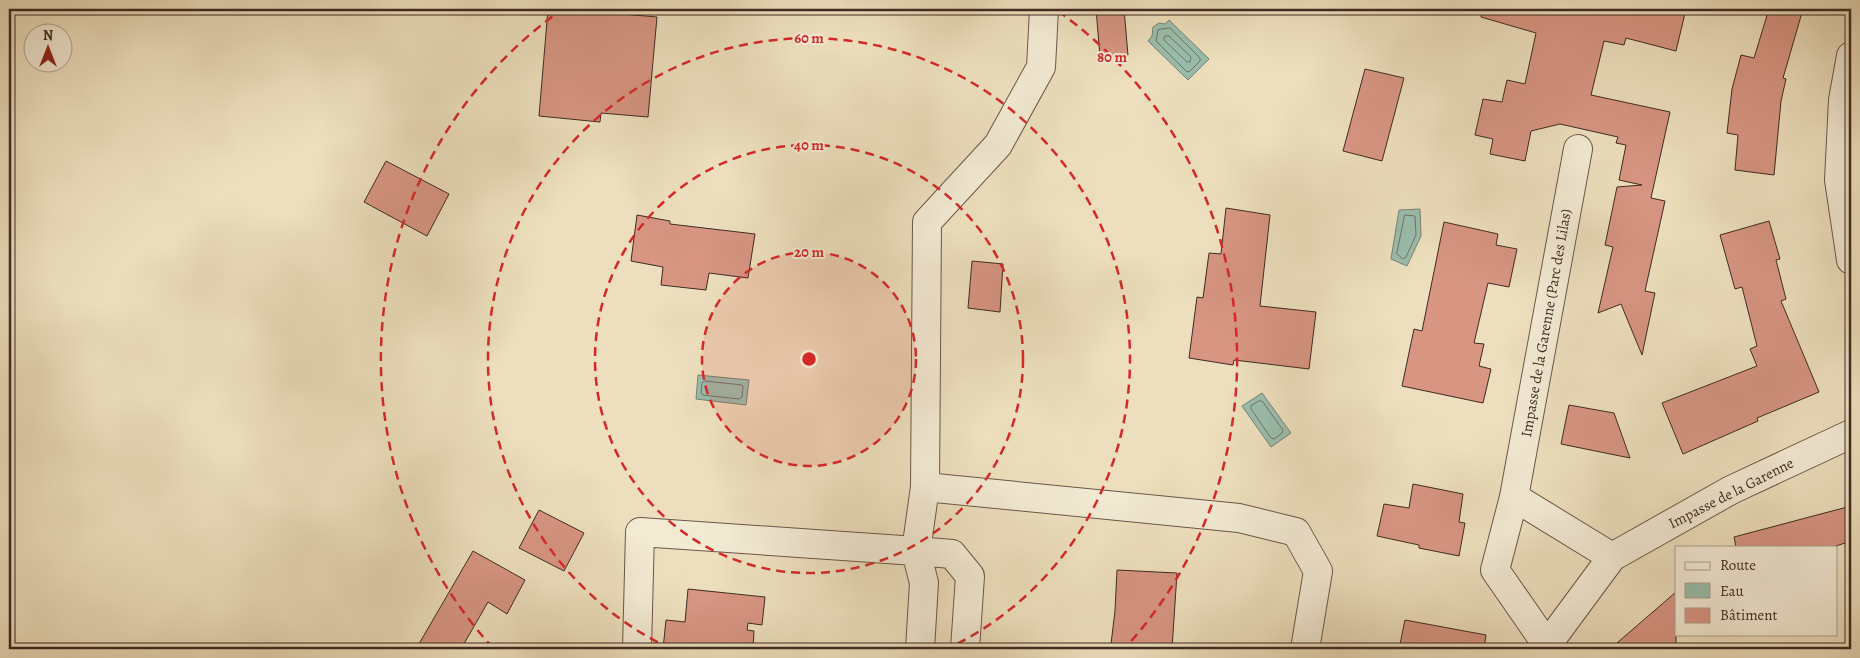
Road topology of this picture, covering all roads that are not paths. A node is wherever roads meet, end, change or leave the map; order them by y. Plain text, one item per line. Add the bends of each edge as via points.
1 (1044, 9) edge
2 (1851, 56) edge
3 (1578, 149) dead end
4 (1851, 260) edge
5 (1851, 434) edge
6 (925, 487) junction
7 (1514, 497) junction
8 (916, 551) junction
9 (1612, 557) junction
10 (1545, 647) edge
11 (637, 649) edge
12 (920, 649) edge
13 (965, 649) edge
14 (1305, 649) edge

1 - 6 street via 1041,67 998,145 928,222
2 - 4 street via 1843,100 1839,180
3 - 7 street, Impasse de la Garenne (Parc des Lilas)
5 - 9 street, Impasse de la Garenne via 1731,490
6 - 8 street
6 - 14 street via 1239,518 1296,532 1318,571
7 - 9 street
7 - 10 street, Impasse de la Garenne via 1495,570
8 - 11 street via 640,532
8 - 12 street via 924,584
8 - 13 street via 952,554 970,576
9 - 10 street, Impasse de la Garenne

